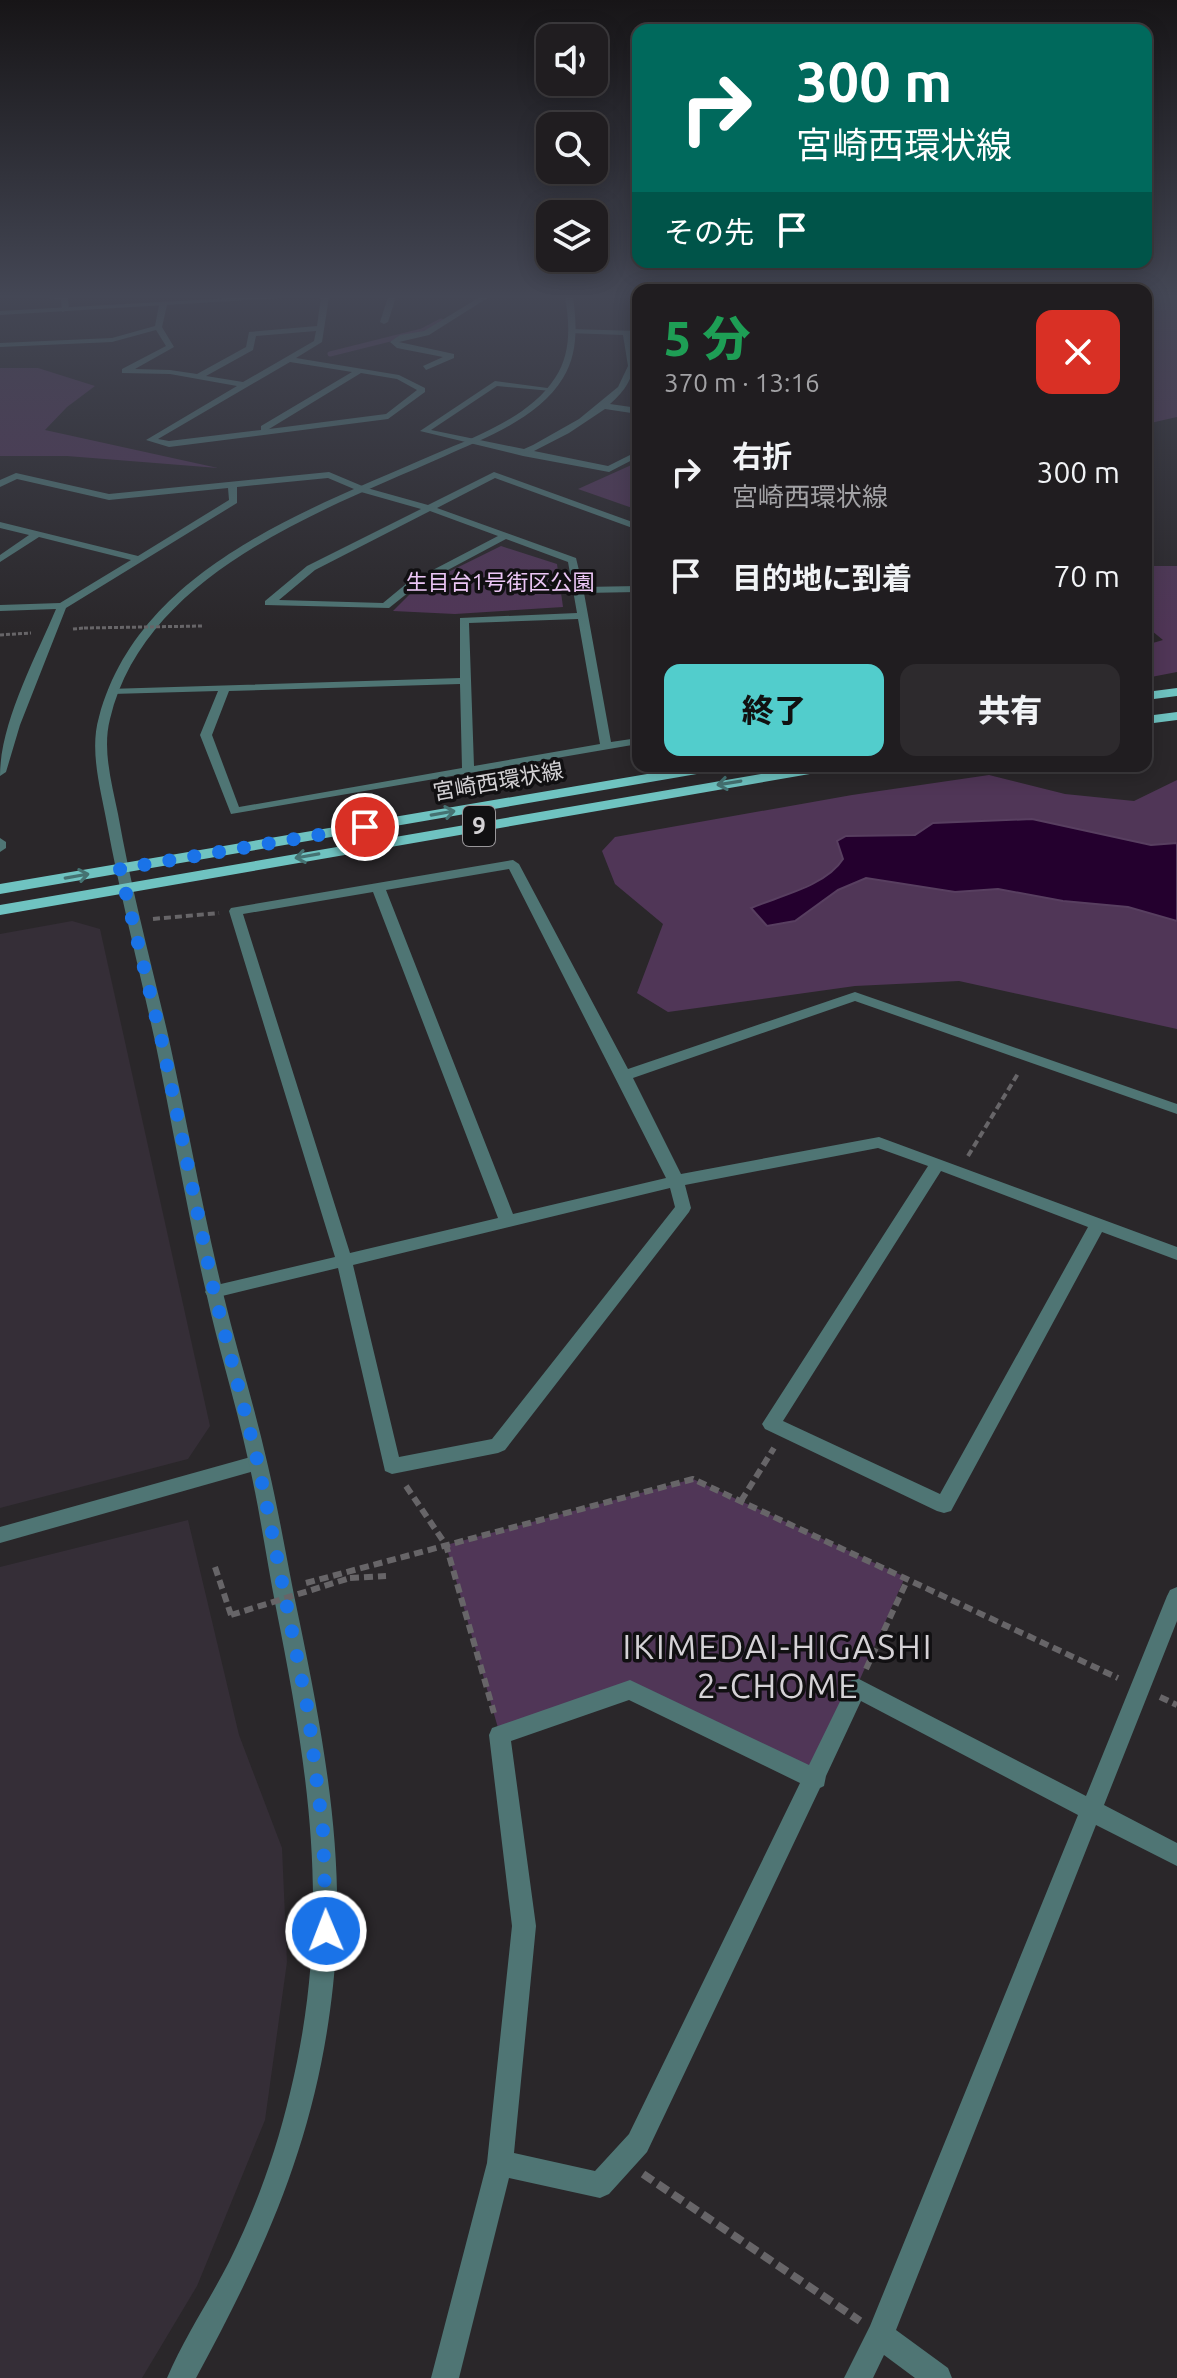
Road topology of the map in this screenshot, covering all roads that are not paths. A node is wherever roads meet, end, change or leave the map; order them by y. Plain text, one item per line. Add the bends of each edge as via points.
1 (205, 408) edge
2 (297, 408) edge
3 (398, 408) edge
4 (458, 408) edge
5 (526, 408) edge
6 (601, 408) edge
7 (255, 433) junction
8 (469, 442) junction
9 (523, 453) junction
10 (632, 457) edge
11 (0, 484) edge
12 (232, 485) junction
13 (364, 490) junction
14 (429, 508) junction
15 (0, 525) edge
16 (632, 525) edge
17 (37, 534) junction
18 (503, 537) junction
19 (0, 559) edge
20 (140, 559) junction
21 (632, 589) edge
22 (581, 590) junction
23 (62, 606) junction
24 (0, 608) edge
25 (582, 616) junction
26 (464, 681) junction
27 (225, 687) junction
28 (112, 691) junction
29 (1177, 692) edge
30 (1152, 695) edge
31 (1177, 706) edge
32 (1152, 709) edge
33 (1177, 716) edge
34 (1152, 719) edge
35 (632, 742) edge
36 (606, 748) junction
37 (468, 771) junction
38 (0, 772) edge
39 (685, 772) edge
40 (798, 772) edge
41 (0, 842) edge
42 (0, 848) edge
43 (120, 869) junction
44 (378, 887) junction
45 (0, 889) edge
46 (125, 889) junction
47 (0, 910) edge
48 (624, 1076) junction
49 (1177, 1109) edge
50 (938, 1163) junction
51 (676, 1181) junction
52 (507, 1221) junction
53 (1098, 1224) junction
54 (1177, 1254) edge
55 (344, 1260) junction
56 (214, 1292) junction
57 (258, 1463) junction
58 (0, 1535) edge
59 (1177, 1596) edge
60 (816, 1779) junction
61 (1091, 1810) junction
62 (1177, 1855) edge
63 (500, 2163) junction
64 (880, 2335) junction
65 (181, 2378) edge
66 (445, 2378) edge
67 (858, 2378) edge
68 (938, 2378) edge

1 - 7 street via 150,440 169,444
2 - 7 street
3 - 7 street via 388,416
4 - 8 street via 424,431
5 - 8 street
6 - 9 street
8 - 9 street
8 - 13 street
9 - 10 street via 609,469
11 - 12 street via 16,476 109,497
12 - 13 street via 329,475
12 - 20 street via 234,501
13 - 14 street
13 - 28 street via 239,551 188,590 139,638
14 - 16 street via 494,475
14 - 18 street
14 - 18 street via 311,568 269,603 385,606 410,586
15 - 17 street
17 - 19 street
17 - 20 street
18 - 22 street via 573,560
20 - 23 street
21 - 22 street
22 - 25 street
23 - 24 street
23 - 38 street
25 - 26 street via 464,620
25 - 36 street
26 - 27 street
26 - 37 street
27 - 28 street
27 - 37 street via 206,735 235,811
28 - 43 street via 99,744
29 - 30 main road
31 - 32 main road
33 - 34 main road
35 - 36 street
36 - 37 street
43 -> 39 main road, 宮崎西環状線 / 9
40 -> 46 main road, 宮崎西環状線 / 9
41 - 42 street
45 -> 43 main road, 宮崎西環状線 / 9
43 - 46 street
44 - 48 street via 513,864
44 - 52 street
44 - 55 street via 236,911
46 - 47 main road, 宮崎西環状線 / 9
46 - 56 street
48 - 49 street via 855,996
48 - 51 street
50 - 51 street via 879,1142
50 - 53 street
50 - 53 street via 771,1424 944,1505
51 - 52 street
51 - 55 street via 683,1208 498,1445 392,1466
52 - 55 street
53 - 54 street
55 - 56 street
56 - 57 street
57 - 58 street
57 - 65 street via 308,1711 323,1831 326,1931 313,2040 287,2153 243,2265
59 - 61 street
60 - 61 street via 857,1688
60 - 63 street via 638,2143 600,2185
60 - 63 street via 630,1690 500,1735 524,1926
61 - 62 street
61 - 64 street
63 - 66 street
64 - 67 street
64 - 68 street

